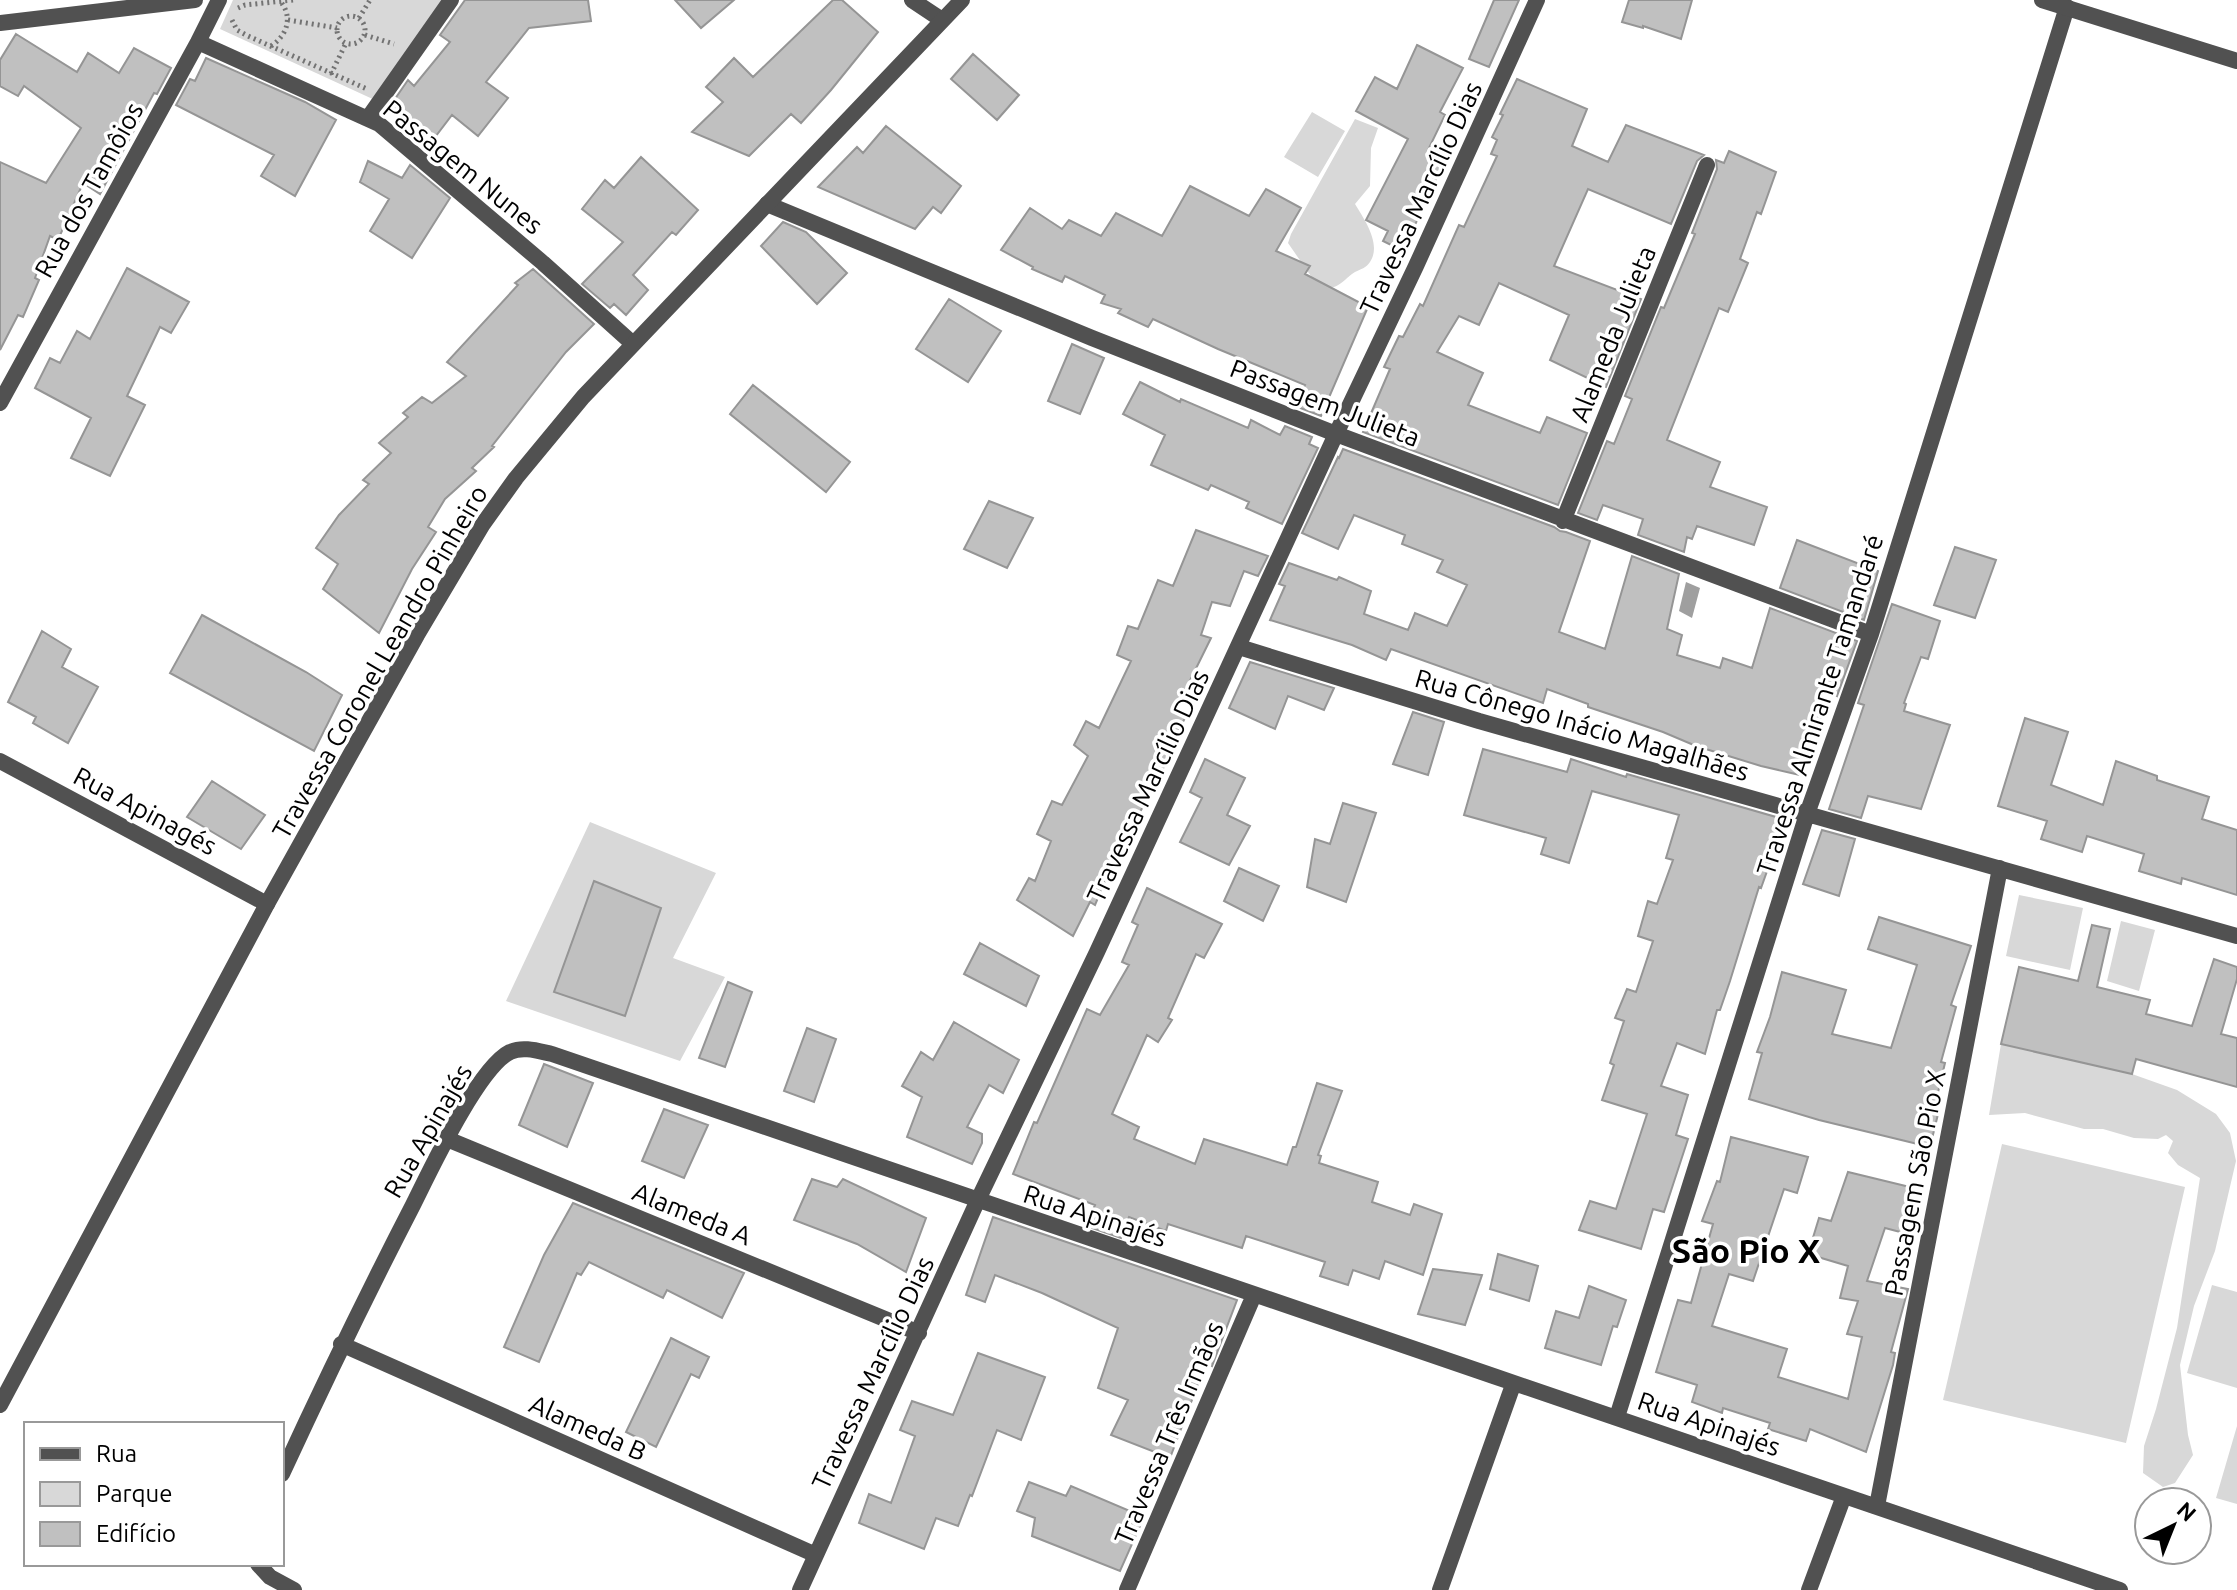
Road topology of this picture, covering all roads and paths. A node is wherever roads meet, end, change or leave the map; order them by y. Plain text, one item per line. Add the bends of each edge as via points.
1 (195, 0) edge
2 (219, 0) edge
3 (293, 0) edge
4 (370, 0) edge
5 (451, 0) edge
6 (912, 0) edge
7 (962, 0) edge
8 (1537, 0) edge
9 (2042, 0) edge
10 (280, 1) edge
11 (2067, 7) junction
12 (359, 18) junction
13 (288, 20) junction
14 (942, 20) junction
15 (0, 23) edge
16 (337, 28) junction
17 (365, 35) junction
18 (198, 42) junction
19 (346, 43) junction
20 (271, 46) junction
21 (408, 49) dead end
22 (2237, 61) edge
23 (331, 74) junction
24 (374, 90) dead end
25 (368, 118) junction
26 (1707, 165) dead end
27 (767, 204) junction
28 (632, 343) junction
29 (0, 403) edge
30 (1336, 434) junction
31 (1563, 521) junction
32 (1871, 634) junction
33 (1239, 647) junction
34 (0, 761) edge
35 (1807, 814) junction
36 (2000, 868) junction
37 (267, 904) junction
38 (2237, 936) edge
39 (447, 1139) junction
40 (977, 1202) junction
41 (1254, 1295) junction
42 (919, 1333) junction
43 (341, 1344) junction
44 (1513, 1385) junction
45 (0, 1405) edge
46 (1617, 1417) junction
47 (284, 1470) edge
48 (1844, 1496) junction
49 (1877, 1506) junction
50 (816, 1555) junction
51 (260, 1566) edge
52 (290, 1588) edge
53 (800, 1590) edge
54 (1127, 1590) edge
55 (1440, 1590) edge
56 (1809, 1590) edge
57 (2120, 1590) edge

1 - 15 street
2 - 18 street, Rua dos Tamôios
3 - 10 path
4 - 12 path
5 - 25 street
6 - 14 street
7 - 14 street, Travessa Coronel Leandro Pinheiro
8 - 30 street, Travessa Marcílio Dias
9 - 11 street
10 - 13 path
10 - 20 path via 240,6 232,17 237,30
11 - 22 street
11 - 32 street, Travessa Almirante Tamandaré
12 - 16 path via 345,17
12 - 17 path
13 - 16 path
13 - 20 path
14 - 27 street, Travessa Coronel Leandro Pinheiro
16 - 19 path
17 - 19 path via 355,44
17 - 21 path
18 - 25 street, Passagem Nunes
18 - 29 street, Rua dos Tamôios
19 - 23 path
20 - 23 path
23 - 24 path
25 - 28 street, Passagem Nunes
26 - 31 street, Alameda Julieta
27 - 28 street, Travessa Coronel Leandro Pinheiro
27 - 30 street, Passagem Julieta
28 - 37 street, Travessa Coronel Leandro Pinheiro via 543,443 483,524
30 - 31 street, Passagem Julieta
30 - 33 street, Travessa Marcílio Dias
31 - 32 street, Passagem Julieta
32 - 35 street, Travessa Almirante Tamandaré
33 - 35 street, Rua Cônego Inácio Magalhães
33 - 40 street, Travessa Marcílio Dias
34 - 37 street, Rua Apinagés
35 - 36 street, Rua Cônego Inácio Magalhães
35 - 46 street, Travessa Almirante Tamandaré
36 - 38 street, Rua Cônego Inácio Magalhães
36 - 49 street, Passagem São Pio X
37 - 45 street, Travessa Coronel Leandro Pinheiro
39 - 40 street, Rua Apinajés via 497,1062 512,1051 528,1049
39 - 42 street, Alameda A
39 - 43 street, Rua Apinajés
40 - 41 street, Rua Apinajés
40 - 42 street, Travessa Marcílio Dias
41 - 44 street, Rua Apinajés
41 - 54 street, Travessa Três Irmãos
42 - 50 street, Travessa Marcílio Dias
43 - 47 street, Rua Apinajés
43 - 50 street, Alameda B
44 - 46 street, Rua Apinajés
44 - 55 street
46 - 48 street, Rua Apinajés
48 - 49 street, Rua Apinajés
48 - 56 street
49 - 57 street, Rua Apinajés
50 - 53 street, Travessa Marcílio Dias
51 - 52 street

